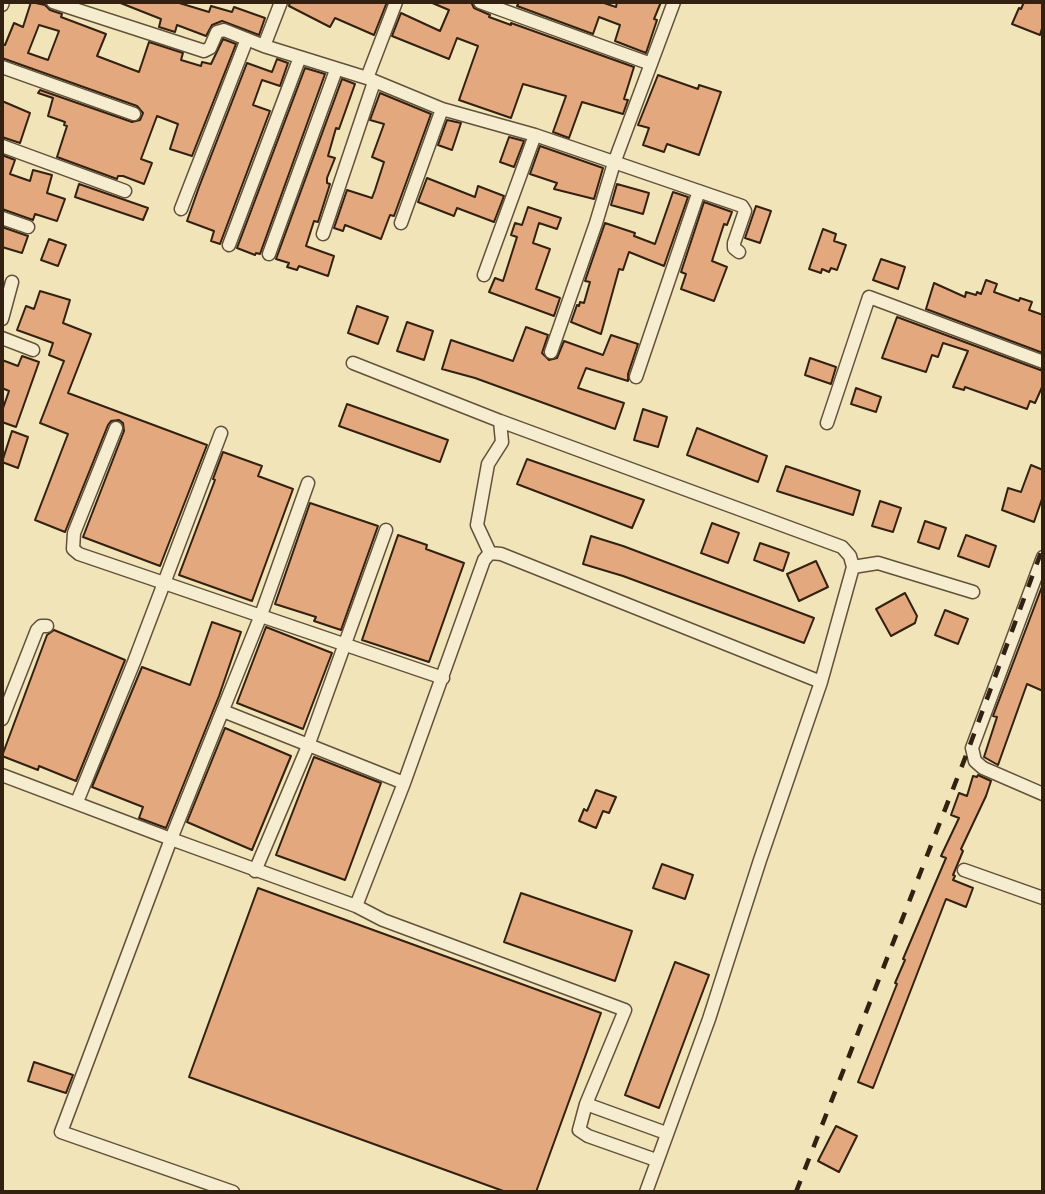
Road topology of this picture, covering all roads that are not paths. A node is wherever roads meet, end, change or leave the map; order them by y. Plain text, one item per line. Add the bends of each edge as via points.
1 (53, 2) edge
2 (281, 2) edge
3 (396, 2) edge
4 (480, 2) edge
5 (674, 2) edge
6 (247, 39) junction
7 (264, 46) junction
8 (300, 57) junction
9 (651, 64) junction
10 (2, 67) edge
11 (336, 70) junction
12 (371, 80) junction
13 (442, 109) junction
14 (134, 114) dead end
15 (535, 135) junction
16 (2, 146) edge
17 (614, 163) junction
18 (125, 191) dead end
19 (698, 191) junction
20 (181, 209) dead end
21 (2, 218) edge
22 (401, 223) dead end
23 (28, 227) dead end
24 (323, 234) dead end
25 (229, 245) dead end
26 (739, 251) dead end
27 (269, 254) dead end
28 (484, 275) dead end
29 (12, 282) dead end
30 (2, 319) edge
31 (2, 338) edge
32 (33, 350) dead end
33 (551, 352) dead end
34 (1043, 362) edge
35 (353, 363) dead end
36 (636, 377) dead end
37 (500, 421) junction
38 (827, 423) dead end
39 (116, 428) dead end
40 (524, 430) junction
41 (221, 433) dead end
42 (502, 443) junction
43 (308, 483) dead end
44 (386, 530) dead end
45 (490, 553) junction
46 (1043, 557) edge
47 (853, 567) junction
48 (164, 582) junction
49 (973, 592) dead end
50 (261, 615) junction
51 (47, 626) dead end
52 (346, 644) junction
53 (443, 678) junction
54 (821, 682) junction
55 (223, 711) junction
56 (2, 719) edge
57 (307, 746) junction
58 (2, 775) edge
59 (404, 783) junction
60 (1043, 794) edge
61 (77, 802) junction
62 (171, 839) junction
63 (964, 870) dead end
64 (255, 871) junction
65 (1043, 898) edge
66 (356, 906) junction
67 (586, 1104) junction
68 (666, 1133) junction
69 (656, 1160) junction
70 (651, 1191) edge
71 (233, 1192) edge

1 - 6 street via 204,51 221,29
2 - 7 street
3 - 12 street
4 - 9 street
5 - 9 street
6 - 7 street
6 - 20 street
7 - 8 street
8 - 11 street
8 - 25 street
9 - 17 street
10 - 14 street
11 - 12 street
11 - 27 street
12 - 13 street
12 - 24 street
13 - 15 street
13 - 22 street
15 - 17 street
15 - 28 street
16 - 18 street
17 - 19 street
17 - 33 street
19 - 26 street via 742,205 745,211 734,243
19 - 36 street
21 - 23 street
29 - 30 street
31 - 32 street
34 - 38 street via 869,297
35 - 37 street
37 - 40 street
37 - 42 street
39 - 48 street via 74,533 73,549
40 - 42 street
40 - 47 street via 842,547
41 - 48 street
42 - 45 street via 488,464 479,502 477,525
43 - 50 street
44 - 52 street
45 - 53 street
45 - 54 street
46 - 60 street via 972,748 975,761 983,768
47 - 49 street via 878,563
47 - 54 street
48 - 50 street
48 - 61 street
50 - 52 street
50 - 55 street
51 - 56 street via 37,630
52 - 53 street
52 - 57 street
53 - 59 street
54 - 68 street via 709,1019
55 - 57 street
55 - 62 street
57 - 59 street
57 - 64 street
58 - 61 street
59 - 66 street
61 - 62 street
62 - 64 street
62 - 71 street via 61,1132
63 - 65 street
64 - 66 street
66 - 67 street via 625,1010
67 - 68 street
67 - 69 street via 582,1133
68 - 69 street
69 - 70 street

